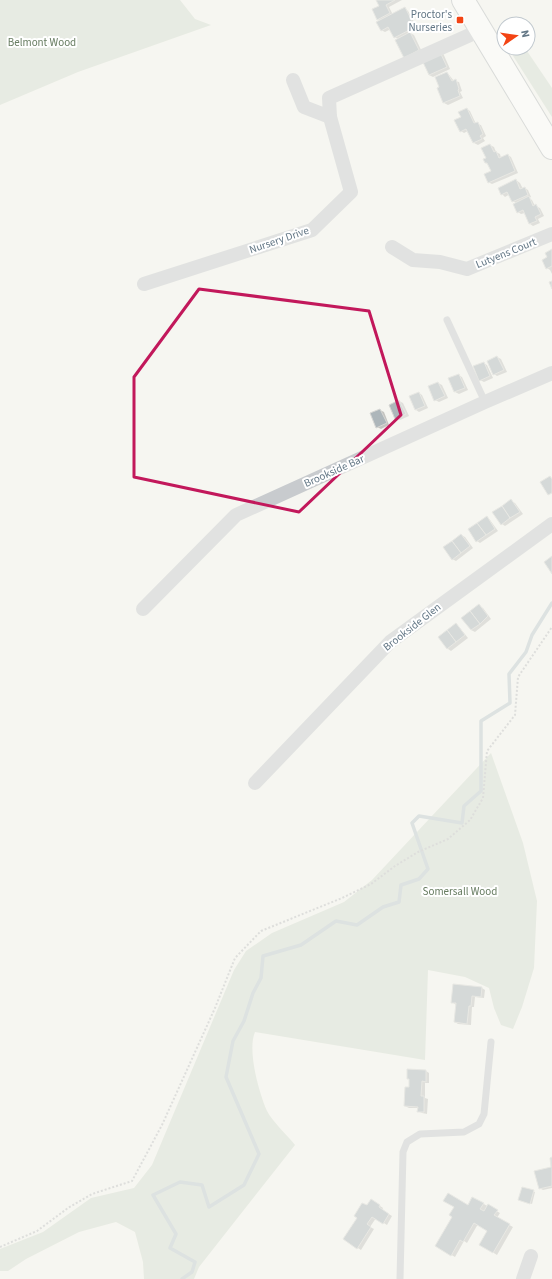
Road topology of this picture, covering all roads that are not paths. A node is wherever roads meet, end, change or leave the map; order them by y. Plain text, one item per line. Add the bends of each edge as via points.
1 (463, 0) edge
2 (481, 30) junction
3 (293, 80) dead end
4 (330, 117) junction
5 (552, 148) edge
6 (552, 234) edge
7 (392, 247) dead end
8 (144, 284) dead end
9 (447, 320) dead end
10 (552, 373) edge
11 (485, 402) junction
12 (552, 524) edge
13 (143, 609) dead end
14 (255, 782) dead end
15 (491, 1042) dead end
16 (531, 1256) dead end
17 (400, 1279) edge
18 (524, 1279) edge

1 - 2 highway
2 - 4 street, Nursery Drive via 329,98
2 - 5 highway
3 - 4 street via 304,107
4 - 8 street, Nursery Drive via 351,192 312,230
6 - 7 street, Lutyens Court via 467,269 440,262 413,260
9 - 11 lane
10 - 11 street, Brookside Bar
11 - 13 street, Brookside Bar via 236,515
12 - 14 street, Brookside Glen via 390,642
15 - 17 lane via 484,1114 479,1124 464,1132 420,1134 407,1142 403,1152
16 - 18 street

